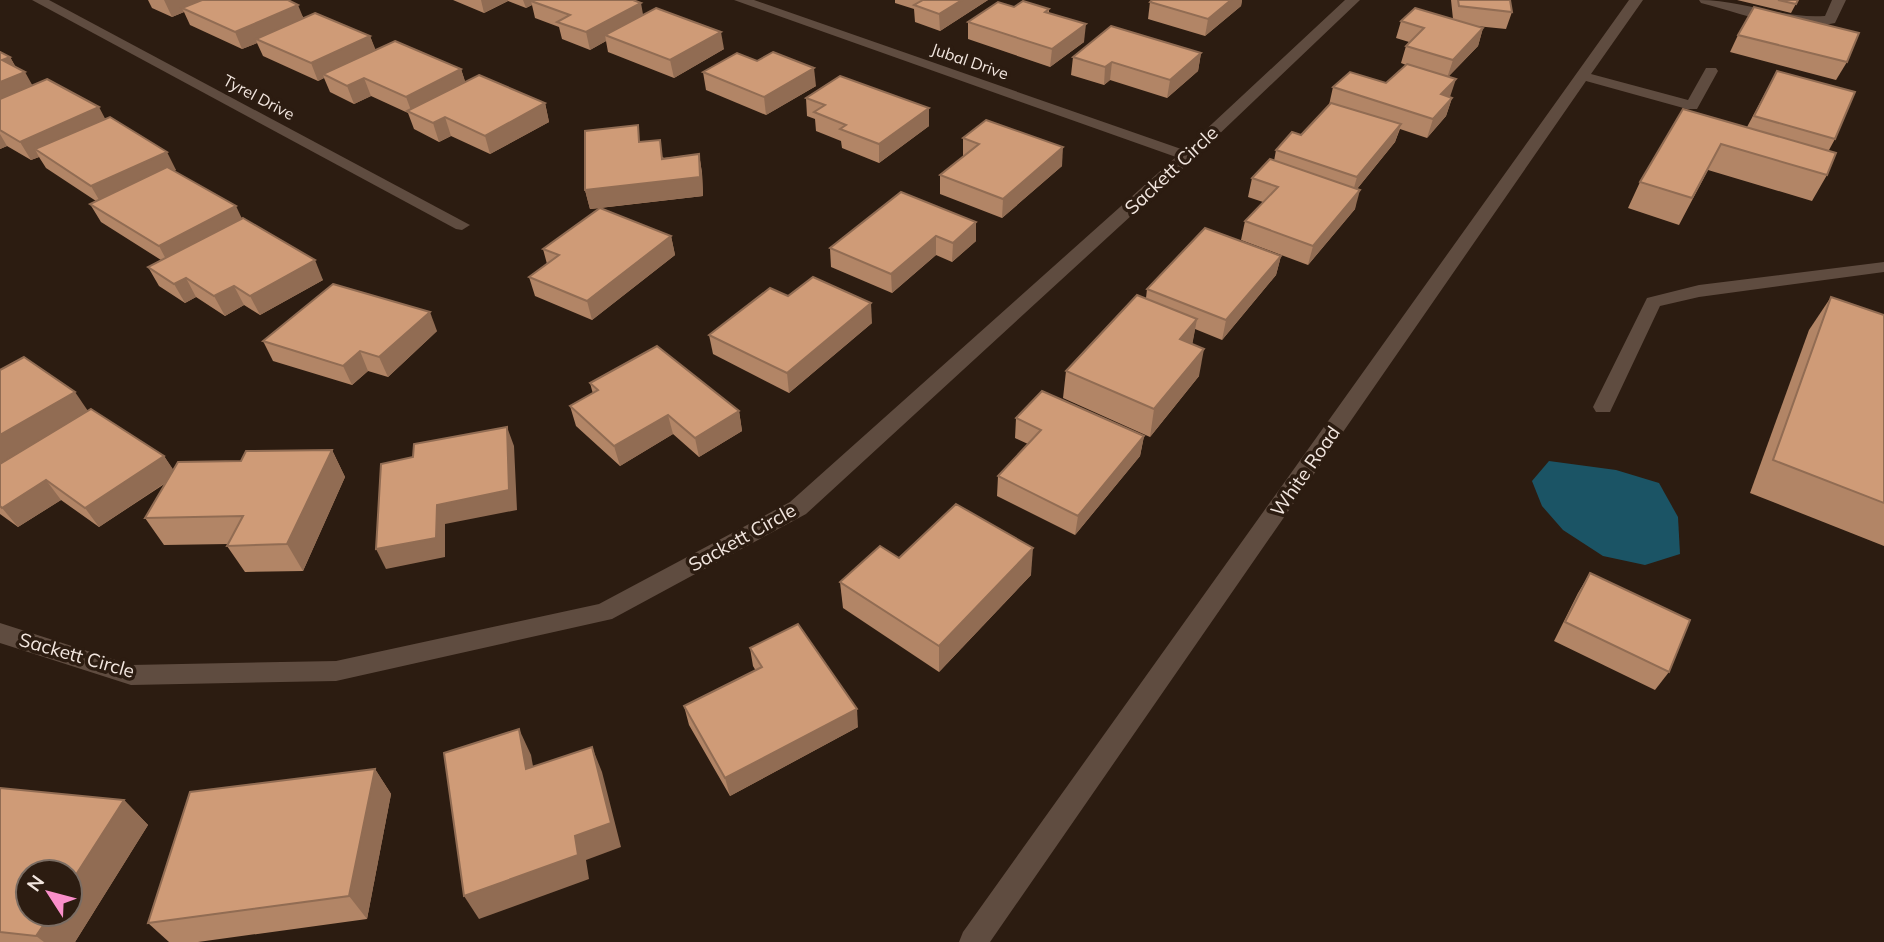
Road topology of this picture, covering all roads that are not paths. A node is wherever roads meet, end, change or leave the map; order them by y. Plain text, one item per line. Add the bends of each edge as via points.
1 (39, 0) edge
2 (741, 0) edge
3 (1353, 0) edge
4 (1636, 0) edge
5 (1706, 0) edge
6 (1839, 0) edge
7 (1711, 71) dead end
8 (1583, 76) junction
9 (1187, 156) junction
10 (462, 225) dead end
11 (1884, 267) edge
12 (1603, 408) dead end
13 (0, 633) edge
14 (973, 942) edge

1 - 10 street, Tyrel Drive
2 - 9 street, Jubal Drive
3 - 9 street, Sackett Circle
4 - 8 street, White Road
5 - 6 street via 1811,22 1830,20
7 - 8 street via 1689,111
8 - 14 street, White Road
9 - 13 street, Sackett Circle via 798,508 604,612 335,671 131,674
11 - 12 street via 1699,291 1653,302

